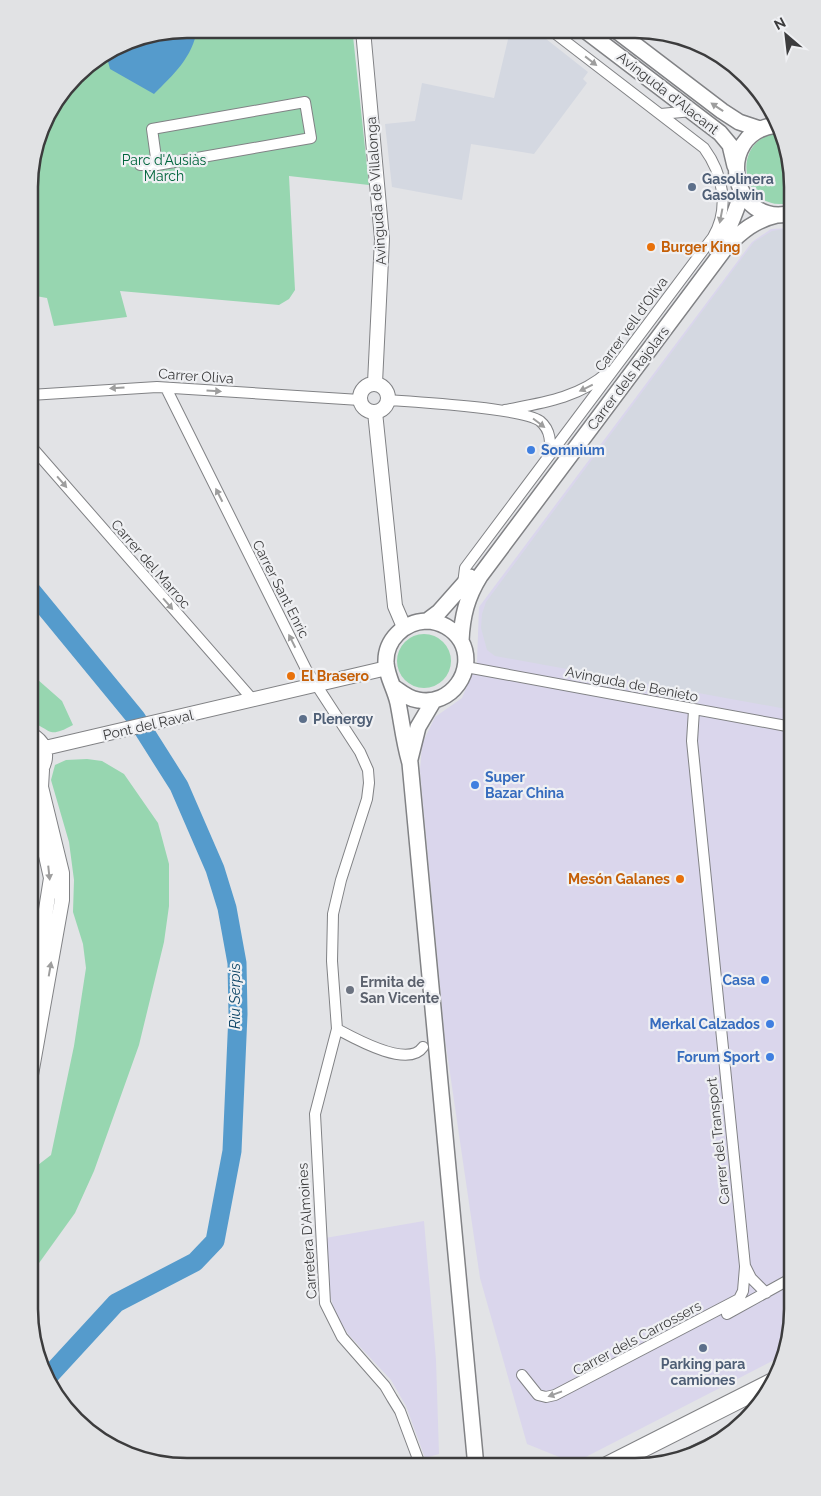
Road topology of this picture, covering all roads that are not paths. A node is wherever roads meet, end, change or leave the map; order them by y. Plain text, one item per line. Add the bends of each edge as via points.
1 (364, 38) edge
2 (561, 38) edge
3 (595, 38) edge
4 (626, 38) edge
5 (692, 111) junction
6 (661, 114) junction
7 (770, 125) edge
8 (140, 165) dead end
9 (157, 165) junction
10 (736, 166) junction
11 (742, 193) junction
12 (784, 214) edge
13 (784, 214) edge
14 (624, 357) junction
15 (375, 383) junction
16 (166, 388) junction
17 (38, 394) edge
18 (360, 400) junction
19 (388, 400) junction
20 (502, 411) junction
21 (375, 412) junction
22 (38, 454) edge
23 (549, 457) junction
24 (462, 589) junction
25 (427, 621) junction
26 (404, 627) junction
27 (461, 642) junction
28 (466, 667) junction
29 (387, 668) junction
30 (315, 683) junction
31 (395, 688) junction
32 (253, 700) junction
33 (434, 700) junction
34 (694, 710) junction
35 (784, 726) edge
36 (38, 738) edge
37 (45, 748) junction
38 (410, 763) junction
39 (42, 770) junction
40 (38, 772) edge
41 (367, 799) joint
42 (38, 820) edge
43 (38, 960) edge
44 (337, 1029) junction
45 (38, 1035) edge
46 (423, 1047) dead end
47 (745, 1266) junction
48 (783, 1283) edge
49 (766, 1293) junction
50 (522, 1375) dead end
51 (586, 1387) dead end
52 (761, 1388) edge
53 (418, 1459) edge
54 (475, 1459) edge
55 (621, 1459) edge

1 - 15 street, Avinguda de Villalonga via 382,240
2 -> 6 street, Carrer vell d'Oliva
3 - 5 main road, Avinguda d'Alacant
7 -> 4 main road, Avinguda d'Alacant via 739,122
5 - 6 street
5 - 10 main road, Avinguda d'Alacant via 730,145
6 -> 14 street, Carrer vell d'Oliva via 698,142 713,161 722,191 722,215 713,237
7 - 10 main road via 743,144
8 - 9 street
9 - 9 street via 311,138 305,102 152,129
10 - 11 main road, Avinguda d'Alacant via 736,180
11 - 12 main road via 763,212
11 - 24 main road, Carrer dels Rajolars via 725,236
13 - 27 main road, Carrer dels Rajolars via 762,219 747,227 726,247 480,576 464,611
14 -> 20 street via 584,389 546,402
14 - 23 street, Carrer vell d'Oliva
15 - 18 street via 362,389
15 - 19 street via 386,389
16 -> 17 street, Carrer Oliva
16 -> 18 street, Carrer Oliva
30 -> 16 street, Carrer Sant Enric
18 - 21 street via 366,410
19 - 20 street
19 - 21 street via 383,409
20 -> 23 street via 540,421 550,438
21 - 26 street via 395,606
22 -> 32 street, Carrer del Marroc
23 - 24 street, Carrer vell d'Oliva via 465,568
24 - 25 main road, Carrer dels Rajolars
25 - 26 main road
25 - 27 main road via 447,626
26 - 29 main road via 390,643 386,654
27 - 28 main road
28 - 33 main road via 460,683 451,692
28 - 34 street, Avinguda de Benieto
29 - 30 street, Pont del Raval
29 - 31 main road
30 - 32 street, Pont del Raval
30 - 41 street, Carrer Sant Enric via 364,761 369,776
31 - 33 main road via 418,700
31 - 38 main road
32 - 37 street, Pont del Raval
33 - 38 main road via 418,727
34 - 35 street, Avinguda de Benieto
34 - 47 street, Carrer del Transport via 692,741
36 - 37 street
37 - 39 street
38 - 54 main road
39 - 40 street
45 -> 39 street via 62,900 62,873 41,787
41 - 44 street, Carretera D'Almoines via 333,914
42 -> 43 street via 51,878
44 - 46 street via 369,1046 392,1052 412,1054
44 - 53 street, Carretera D'Almoines via 314,1114 325,1303 342,1336 385,1386 403,1418
47 - 49 street, Carrer del Transport via 751,1278
47 -> 50 street, Carrer dels Carrossers via 743,1291 739,1299 583,1382 546,1397 538,1395
48 - 49 street, Carrer dels Carrossers
49 - 51 street, Carrer dels Carrossers
52 - 55 highway

